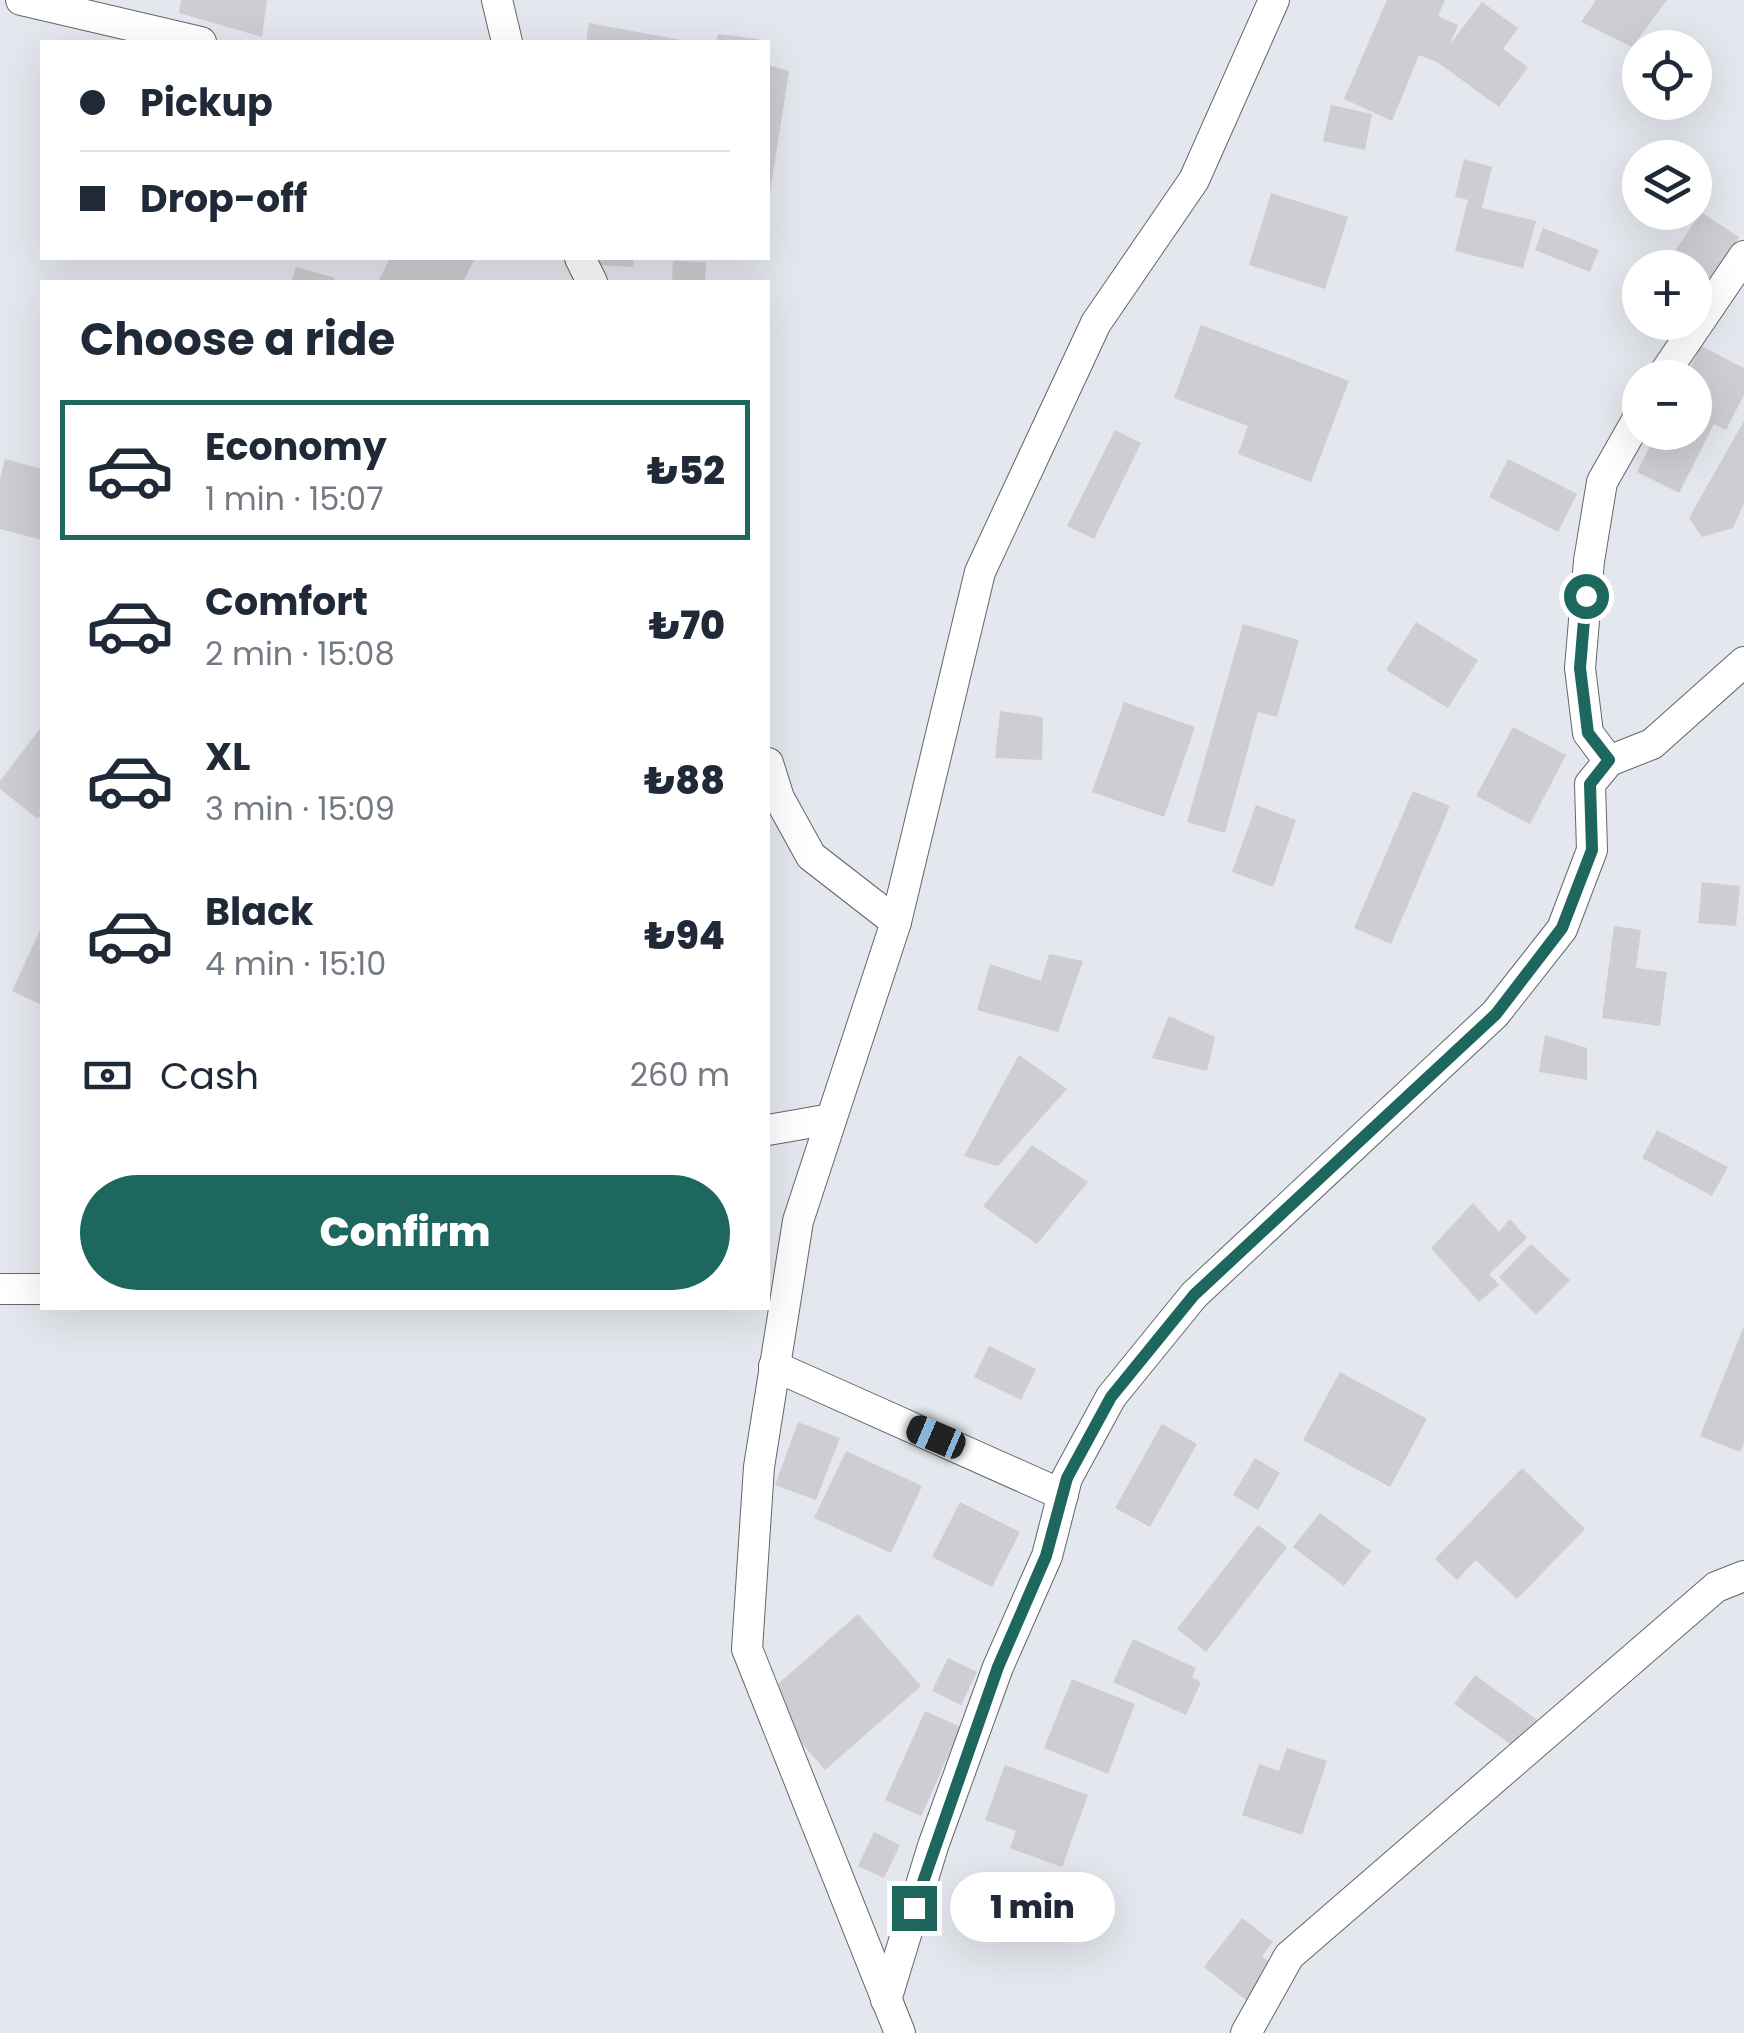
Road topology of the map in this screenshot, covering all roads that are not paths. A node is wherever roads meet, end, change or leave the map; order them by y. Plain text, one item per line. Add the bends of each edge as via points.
1 (21, 0) edge
2 (498, 0) edge
3 (1274, 0) edge
4 (193, 40) edge
5 (507, 40) edge
6 (1744, 256) edge
7 (1673, 360) edge
8 (1622, 447) edge
9 (1744, 662) edge
10 (1609, 760) junction
11 (770, 769) edge
12 (896, 922) junction
13 (831, 1119) junction
14 (770, 1130) edge
15 (0, 1289) edge
16 (40, 1289) edge
17 (774, 1366) junction
18 (1063, 1494) junction
19 (1744, 1576) edge
20 (886, 2000) junction
21 (900, 2033) edge
22 (1246, 2033) edge

1 - 4 street
2 - 5 street
3 - 12 street via 1194,180 1096,324 980,572
6 - 7 street
8 - 10 street via 1602,482 1580,668 1588,733
9 - 10 street via 1652,744
10 - 18 street via 1590,784 1592,850 1562,928 1496,1014 1194,1295 1111,1397
11 - 12 street via 811,856
12 - 13 street
13 - 14 street
13 - 17 street via 798,1221
15 - 16 street
17 - 18 street
17 - 20 street via 758,1467 747,1649
18 - 20 street via 1046,1556 933,1846
19 - 22 street via 1716,1587 1290,1956
20 - 21 street

